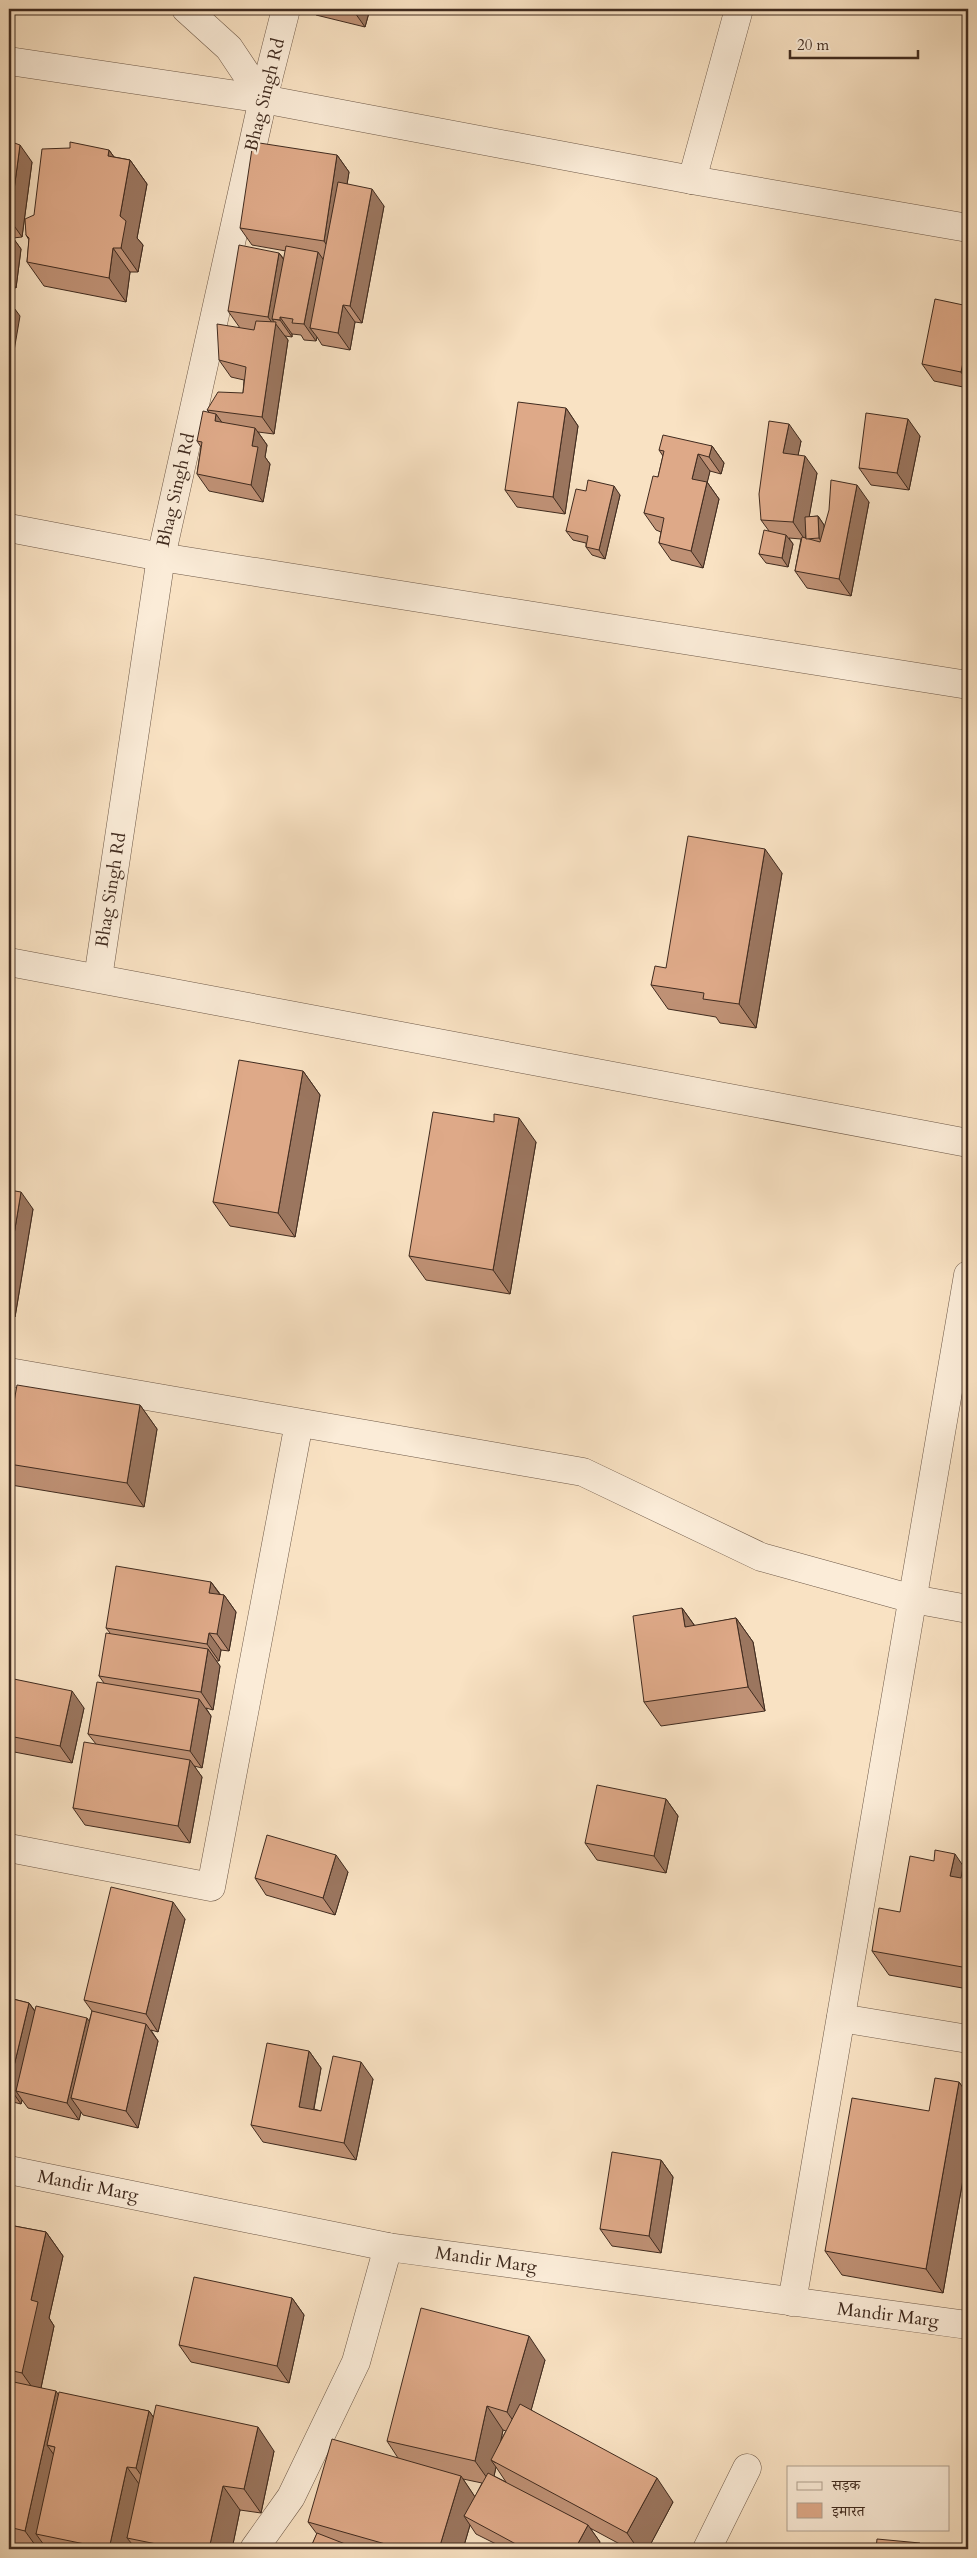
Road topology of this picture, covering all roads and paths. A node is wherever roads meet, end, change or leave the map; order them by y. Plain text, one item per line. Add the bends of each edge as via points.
1 (186, 9) edge
2 (286, 9) edge
3 (739, 9) edge
4 (9, 61) edge
5 (263, 99) junction
6 (692, 180) junction
7 (968, 228) edge
8 (9, 528) edge
9 (161, 556) junction
10 (968, 685) edge
11 (9, 962) edge
12 (98, 978) junction
13 (968, 1143) edge
14 (968, 1275) edge
15 (9, 1372) edge
16 (299, 1422) junction
17 (913, 1599) junction
18 (968, 1609) edge
19 (9, 1848) edge
20 (841, 2018) junction
21 (968, 2039) edge
22 (9, 2170) edge
23 (388, 2247) junction
24 (792, 2302) junction
25 (968, 2325) edge
26 (748, 2468) dead end
27 (254, 2549) edge
28 (707, 2549) edge

1 - 5 street via 229,48
2 - 5 street, Bhag Singh Rd
3 - 6 street
4 - 5 street
5 - 6 street
5 - 9 street, Bhag Singh Rd
6 - 7 street
8 - 9 street
9 - 10 street
9 - 12 street, Bhag Singh Rd
11 - 12 street
12 - 13 street
14 - 17 street
15 - 16 street
16 - 17 street via 583,1472 761,1557
16 - 19 street via 211,1887
17 - 18 street
17 - 20 street
20 - 21 street
20 - 24 street
22 - 23 street, Mandir Marg
23 - 24 street, Mandir Marg
23 - 27 street via 356,2362 291,2497
24 - 25 street, Mandir Marg
26 - 28 street

